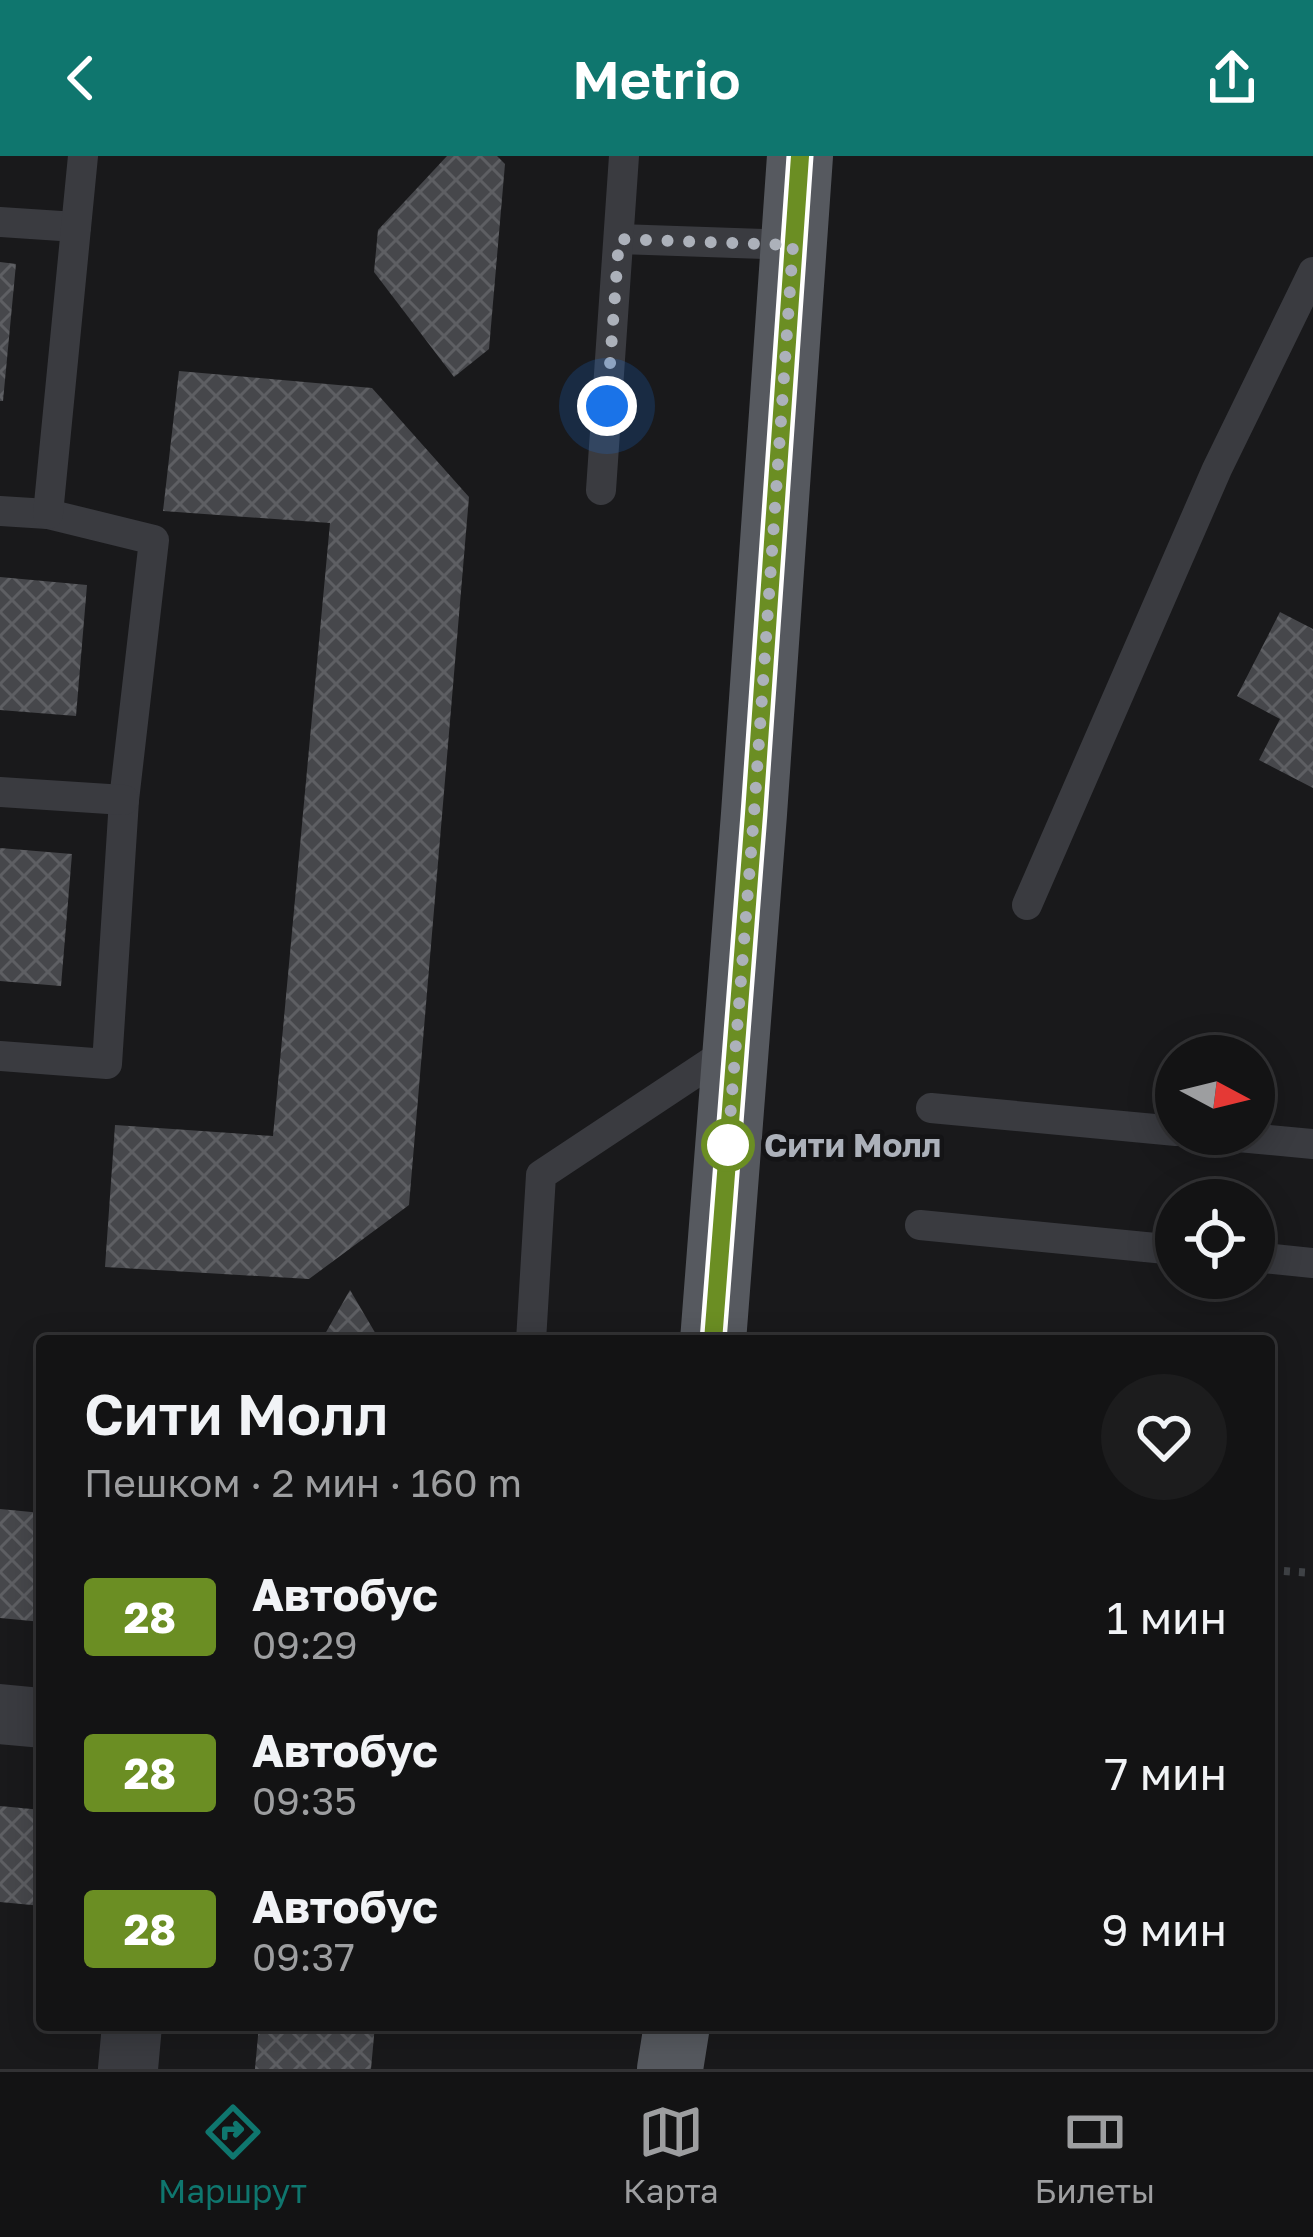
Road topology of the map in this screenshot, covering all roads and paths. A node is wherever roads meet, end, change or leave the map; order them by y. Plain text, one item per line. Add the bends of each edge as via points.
1 (83, 156) edge
2 (624, 156) edge
3 (800, 156) edge
4 (0, 222) edge
5 (76, 227) junction
6 (619, 239) junction
7 (793, 245) junction
8 (1313, 272) edge
9 (601, 490) dead end
10 (0, 511) edge
11 (48, 514) junction
12 (0, 792) edge
13 (124, 800) junction
14 (1027, 904) dead end
15 (736, 1045) junction
16 (0, 1056) edge
17 (931, 1108) dead end
18 (1155, 1129) edge
19 (1275, 1140) edge
20 (1313, 1144) edge
21 (920, 1225) dead end
22 (1155, 1248) edge
23 (1275, 1259) edge
24 (1313, 1263) edge
25 (531, 1335) edge
26 (713, 1335) edge
27 (1275, 1570) edge
28 (1313, 1573) edge
29 (0, 1714) edge
30 (36, 1717) edge
31 (131, 2031) edge
32 (128, 2069) edge

1 - 5 lane
2 - 6 lane
3 - 7 main road
4 - 5 lane
5 - 11 lane
6 - 7 lane
6 - 9 lane
7 - 15 main road
8 - 14 lane via 1217,469
10 - 11 lane
11 - 13 lane via 154,540
12 - 13 lane
13 - 16 lane via 107,1064
15 - 25 lane via 541,1174
15 - 26 main road
17 - 18 lane
19 - 20 lane
21 - 22 lane
23 - 24 lane
27 - 28 path
29 - 30 street
31 - 32 street

